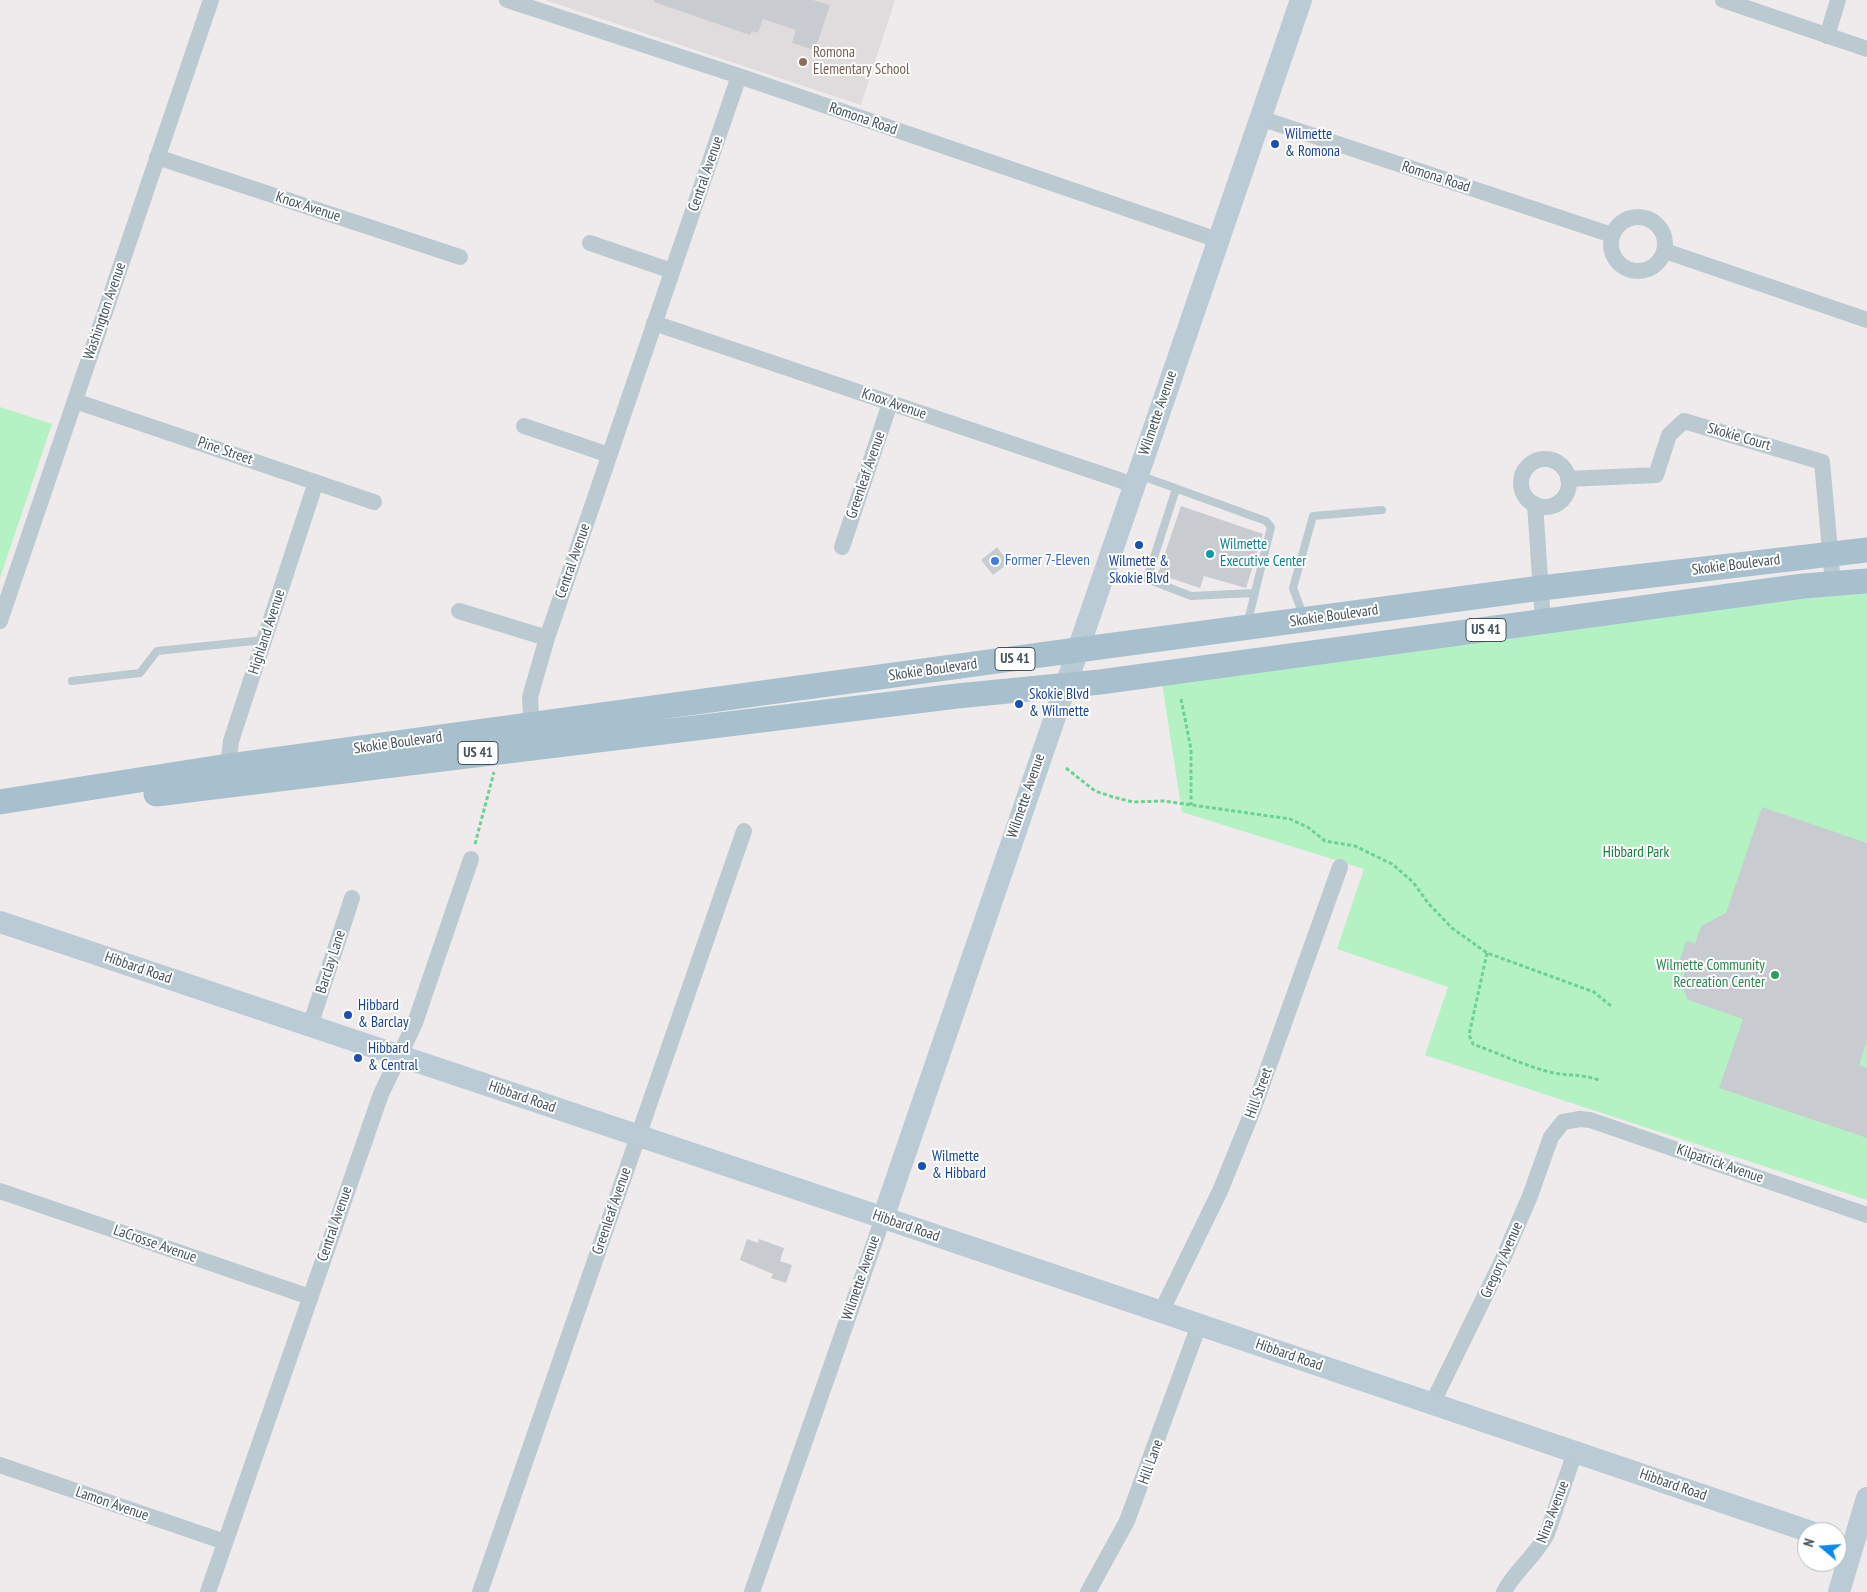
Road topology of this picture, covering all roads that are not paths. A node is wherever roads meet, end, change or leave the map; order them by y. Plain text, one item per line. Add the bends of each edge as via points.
1 (211, 0) edge
2 (507, 0) edge
3 (1301, 0) edge
4 (1723, 0) edge
5 (1838, 0) edge
6 (1827, 36) junction
7 (1867, 49) edge
8 (739, 76) junction
9 (1260, 118) junction
10 (157, 157) junction
11 (1612, 235) junction
12 (1218, 240) junction
13 (590, 243) dead end
14 (1664, 251) junction
15 (460, 257) dead end
16 (672, 271) junction
17 (1867, 320) edge
18 (654, 323) junction
19 (75, 401) junction
20 (890, 403) junction
21 (524, 426) dead end
22 (609, 455) junction
23 (1568, 479) junction
24 (1135, 480) junction
25 (316, 482) junction
26 (1176, 488) junction
27 (374, 502) dead end
28 (1535, 504) junction
29 (1382, 510) dead end
30 (842, 547) dead end
31 (1867, 550) edge
32 (1830, 553) junction
33 (1867, 581) edge
34 (1833, 584) junction
35 (1540, 588) junction
36 (1254, 593) junction
37 (459, 610) dead end
38 (1304, 620) junction
39 (0, 621) edge
40 (1543, 622) junction
41 (1246, 627) junction
42 (547, 638) junction
43 (264, 640) junction
44 (1077, 650) junction
45 (72, 681) dead end
46 (1065, 685) junction
47 (532, 736) junction
48 (227, 775) junction
49 (0, 802) edge
50 (0, 817) edge
51 (744, 831) dead end
52 (471, 859) road end
53 (1340, 867) dead end
54 (352, 898) dead end
55 (0, 922) edge
56 (310, 1026) junction
57 (399, 1056) junction
58 (1571, 1120) joint
59 (638, 1136) junction
60 (0, 1191) edge
61 (1867, 1215) edge
62 (882, 1218) junction
63 (310, 1297) junction
64 (1161, 1312) junction
65 (1199, 1325) junction
66 (1432, 1404) junction
67 (1575, 1452) junction
68 (0, 1465) edge
69 (1867, 1498) edge
70 (1797, 1527) edge
71 (225, 1542) junction
72 (1852, 1546) edge
73 (208, 1592) edge
74 (480, 1592) edge
75 (752, 1592) edge
76 (1088, 1592) edge
77 (1504, 1592) edge
78 (1839, 1592) edge

1 - 10 street, Washington Avenue
2 - 8 street, Romona Road
3 - 9 street, Wilmette Avenue
4 - 6 street
5 - 6 street
6 - 7 street
8 - 12 street, Romona Road
8 - 16 street, Central Avenue
9 - 11 street, Romona Road
9 - 12 street, Wilmette Avenue
10 - 15 street, Knox Avenue
10 - 19 street, Washington Avenue
11 - 14 street via 1622,222 1637,216 1646,217 1664,234
11 - 14 street via 1612,252 1616,260 1630,270 1647,270 1655,265
12 - 24 street, Wilmette Avenue
13 - 16 street
14 - 17 street
16 - 18 street, Central Avenue
18 - 20 street, Knox Avenue
18 - 22 street, Central Avenue
19 - 25 street, Pine Street
19 - 39 street, Washington Avenue
20 - 24 street, Knox Avenue
20 - 30 street, Greenleaf Avenue
21 - 22 street
22 - 42 street, Central Avenue
23 - 28 street via 1567,492 1559,502 1547,506
23 - 28 street via 1562,466 1548,459 1528,466 1521,479 1521,487
23 - 32 street, Skokie Court via 1656,475 1669,435 1684,421 1822,462
24 - 26 lane
24 - 44 street, Wilmette Avenue
25 - 27 street, Pine Street
25 - 43 street, Highland Avenue
26 - 36 lane via 1266,520 1271,527
26 - 36 lane via 1147,579 1191,596
28 - 35 street
29 - 38 lane via 1313,516 1293,588
31 - 32 main road, Skokie Boulevard / US 41
32 - 34 street, Skokie Court
32 - 35 main road, Skokie Boulevard / US 41
33 - 34 main road, Skokie Boulevard / US 41
34 - 40 main road, Skokie Boulevard / US 41
35 - 38 main road, Skokie Boulevard / US 41
35 - 40 street
36 - 41 lane
37 - 42 street
38 - 41 main road, Skokie Boulevard / US 41
40 - 46 main road, Skokie Boulevard / US 41
41 - 44 main road, Skokie Boulevard / US 41
42 - 47 street, Central Avenue via 530,698
43 - 45 lane via 158,652 140,673
43 - 48 street, Highland Avenue via 231,741
44 - 46 street, Wilmette Avenue
44 - 47 main road, Skokie Boulevard / US 41
46 - 47 main road, Skokie Boulevard / US 41
46 - 62 street, Wilmette Avenue
47 - 48 main road, Skokie Boulevard / US 41
48 - 49 main road, Skokie Boulevard / US 41
48 - 50 main road, Skokie Boulevard / US 41
51 - 59 street, Greenleaf Avenue
52 - 57 street, Central Avenue via 415,1023
53 - 64 street, Hill Street via 1253,1110 1220,1191
54 - 56 street, Barclay Lane
55 - 56 street, Hibbard Road
56 - 57 street, Hibbard Road
57 - 59 street, Hibbard Road
57 - 63 street, Central Avenue via 381,1094
58 - 61 street, Kilpatrick Avenue via 1590,1120
58 - 66 street, Gregory Avenue via 1563,1122 1551,1137 1502,1261
59 - 62 street, Hibbard Road
59 - 74 street, Greenleaf Avenue
60 - 63 street, LaCrosse Avenue
62 - 64 street, Hibbard Road
62 - 75 street, Wilmette Avenue
63 - 71 street, Central Avenue
64 - 65 street, Hibbard Road
65 - 66 street, Hibbard Road
65 - 76 street, Hill Lane via 1131,1513
66 - 67 street, Hibbard Road
67 - 70 street, Hibbard Road
67 - 77 street, Nina Avenue via 1548,1534
68 - 71 street, Lamon Avenue
69 - 72 street
71 - 73 street, Central Avenue
72 - 78 street

